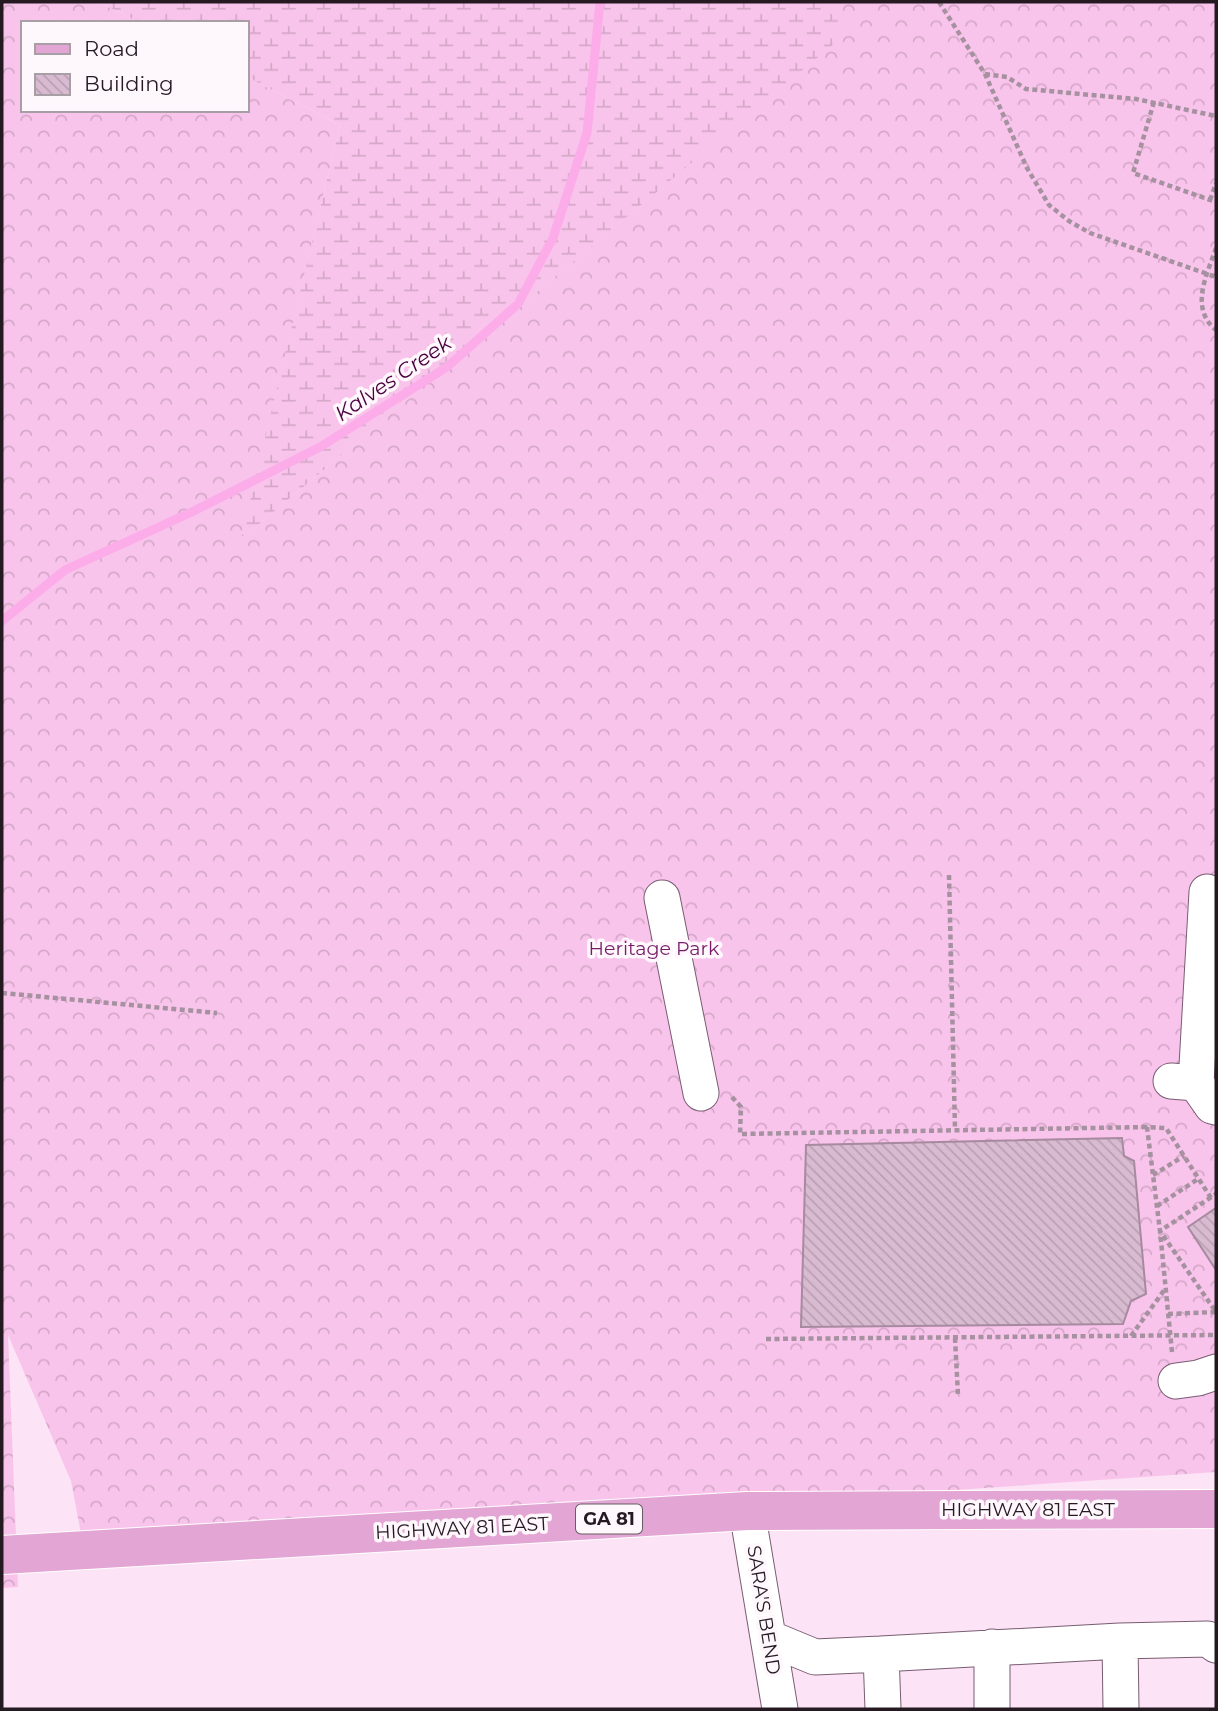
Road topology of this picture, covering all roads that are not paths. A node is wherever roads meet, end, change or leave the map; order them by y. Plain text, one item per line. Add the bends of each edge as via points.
1 (1207, 892) dead end
2 (662, 898) dead end
3 (1195, 1090) edge
4 (701, 1093) dead end
5 (1216, 1372) edge
6 (1176, 1381) dead end
7 (1216, 1509) edge
8 (747, 1511) junction
9 (2, 1555) edge
10 (769, 1638) junction
11 (1120, 1641) junction
12 (1216, 1645) edge
13 (992, 1647) junction
14 (881, 1654) junction
15 (815, 1657) junction
16 (779, 1699) edge
17 (883, 1709) edge
18 (992, 1709) edge
19 (1121, 1709) edge

1 - 3 street
2 - 4 street
5 - 6 street
7 - 8 main road, HIGHWAY 81 EAST / GA 81
8 - 9 main road, HIGHWAY 81 EAST / GA 81
8 - 10 street, SARA'S BEND
10 - 15 street
10 - 16 street, SARA'S BEND
11 - 12 street via 1208,1639
11 - 13 street
11 - 19 street
13 - 14 street
13 - 18 street
14 - 15 street
14 - 17 street
15 - 16 street

